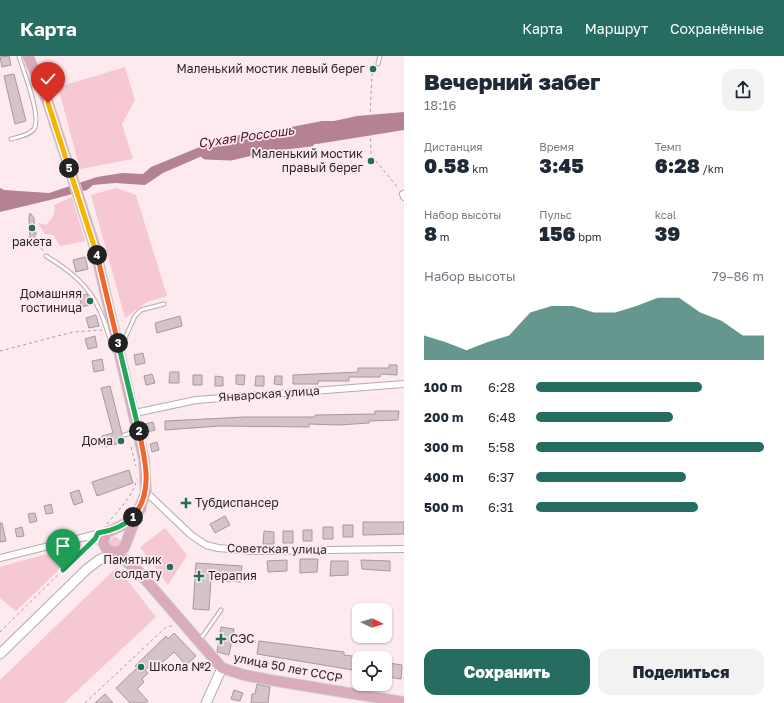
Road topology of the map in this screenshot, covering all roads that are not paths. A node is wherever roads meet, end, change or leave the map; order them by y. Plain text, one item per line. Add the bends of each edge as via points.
1 (18, 56) edge
2 (28, 56) edge
3 (380, 56) edge
4 (378, 64) road end
5 (11, 140) dead end
6 (46, 256) road end
7 (164, 304) dead end
8 (120, 352) junction
9 (125, 374) junction
10 (404, 384) edge
11 (135, 413) junction
12 (139, 431) junction
13 (124, 435) dead end
14 (146, 492) junction
15 (141, 508) junction
16 (109, 528) junction
17 (82, 537) junction
18 (100, 542) junction
19 (126, 544) junction
20 (404, 549) edge
21 (114, 553) junction
22 (0, 558) edge
23 (87, 569) junction
24 (138, 571) junction
25 (221, 610) dead end
26 (200, 642) junction
27 (0, 654) edge
28 (222, 668) junction
29 (404, 702) edge
30 (206, 703) edge

1 - 5 lane via 36,123 30,133
2 - 8 main road via 48,103 94,244
3 - 4 lane
6 - 9 lane via 66,268 88,289 100,310
7 - 8 lane via 141,310 135,316
8 - 9 main road
9 - 11 main road
10 - 11 street, Январская улица via 196,400
11 - 12 main road
12 - 13 lane
12 - 14 main road via 145,465
14 - 15 main road
14 - 20 street, Советская улица via 191,535 206,545 218,548 252,551
15 - 16 main road via 129,522
15 - 19 main road
16 - 17 street
16 - 18 main road
16 - 19 main road via 121,531
17 - 18 street
17 - 22 street
18 - 21 main road
18 - 23 main road
19 - 21 main road via 122,550
19 - 24 main road
21 - 23 main road
21 - 24 main road
23 - 27 main road
24 - 26 main road, улица 50 лет СССР
25 - 26 lane
26 - 28 main road, улица 50 лет СССР
28 - 29 main road, улица 50 лет СССР via 270,680
28 - 30 main road

